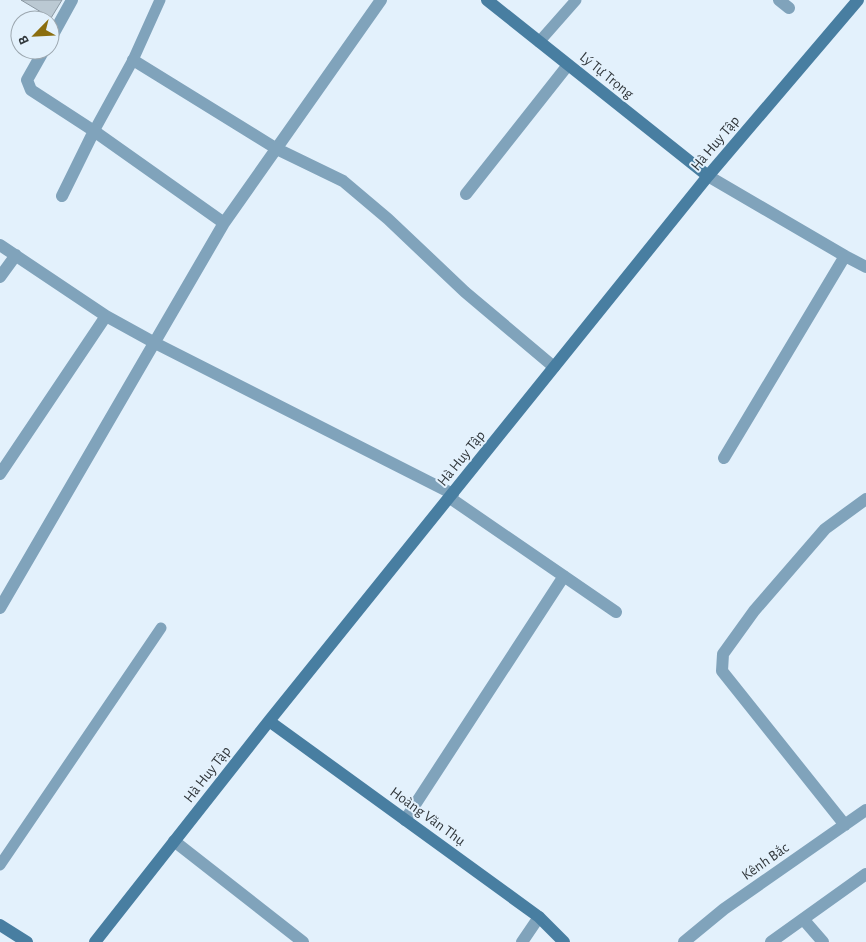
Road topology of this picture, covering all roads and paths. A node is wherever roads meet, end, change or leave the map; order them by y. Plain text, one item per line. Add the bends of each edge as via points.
1 (72, 0) edge
2 (160, 0) edge
3 (381, 0) edge
4 (487, 0) edge
5 (576, 0) edge
6 (779, 0) edge
7 (858, 0) edge
8 (789, 8) dead end
9 (60, 22) edge
10 (539, 42) junction
11 (39, 60) edge
12 (133, 60) junction
13 (568, 65) junction
14 (94, 131) junction
15 (277, 149) junction
16 (708, 176) junction
17 (466, 194) dead end
18 (62, 196) dead end
19 (224, 223) junction
20 (0, 245) edge
21 (16, 255) junction
22 (845, 256) junction
23 (866, 267) edge
24 (0, 277) edge
25 (106, 316) junction
26 (155, 343) junction
27 (554, 367) junction
28 (724, 458) dead end
29 (0, 474) edge
30 (452, 496) junction
31 (866, 499) edge
32 (564, 576) junction
33 (0, 608) edge
34 (616, 612) dead end
35 (161, 628) dead end
36 (269, 721) junction
37 (866, 810) edge
38 (404, 820) junction
39 (845, 825) junction
40 (174, 841) junction
41 (0, 865) edge
42 (866, 874) edge
43 (539, 917) junction
44 (803, 919) junction
45 (0, 925) edge
46 (27, 942) edge
47 (95, 942) edge
48 (303, 942) edge
49 (522, 942) edge
50 (564, 942) edge
51 (684, 942) edge
52 (771, 942) edge
53 (823, 942) edge

1 - 9 street
2 - 12 lane
3 - 15 street
4 - 10 main road, Lý Tự Trọng
5 - 10 lane
6 - 8 street
7 - 16 main road, Hà Huy Tập
10 - 13 main road, Lý Tự Trọng
11 - 14 street via 28,80 31,90
12 - 14 lane
12 - 15 street
13 - 16 main road, Lý Tự Trọng
13 - 17 street
14 - 18 street
14 - 19 street
15 - 19 street
15 - 27 street via 343,181 465,292
16 - 22 street
16 - 27 main road, Hà Huy Tập
19 - 26 street
20 - 21 street
21 - 24 street
21 - 25 street
22 - 23 street
22 - 28 street
25 - 26 street
25 - 29 street
26 - 30 street
26 - 33 street
27 - 30 main road, Hà Huy Tập
30 - 32 street
30 - 36 main road, Hà Huy Tập
31 - 39 street via 825,530 754,611 723,654 722,671
32 - 34 street
32 - 38 street
35 - 41 lane
36 - 38 main road, Hoàng Văn Thụ
36 - 40 main road, Hà Huy Tập
37 - 39 street, Kênh Bắc
38 - 43 main road, Hoàng Văn Thụ
39 - 51 street, Kênh Bắc via 724,909
40 - 47 main road, Hà Huy Tập
40 - 48 street
42 - 44 street
43 - 49 street
43 - 50 main road, Hoàng Văn Thụ
44 - 52 street
44 - 53 street
45 - 46 main road

